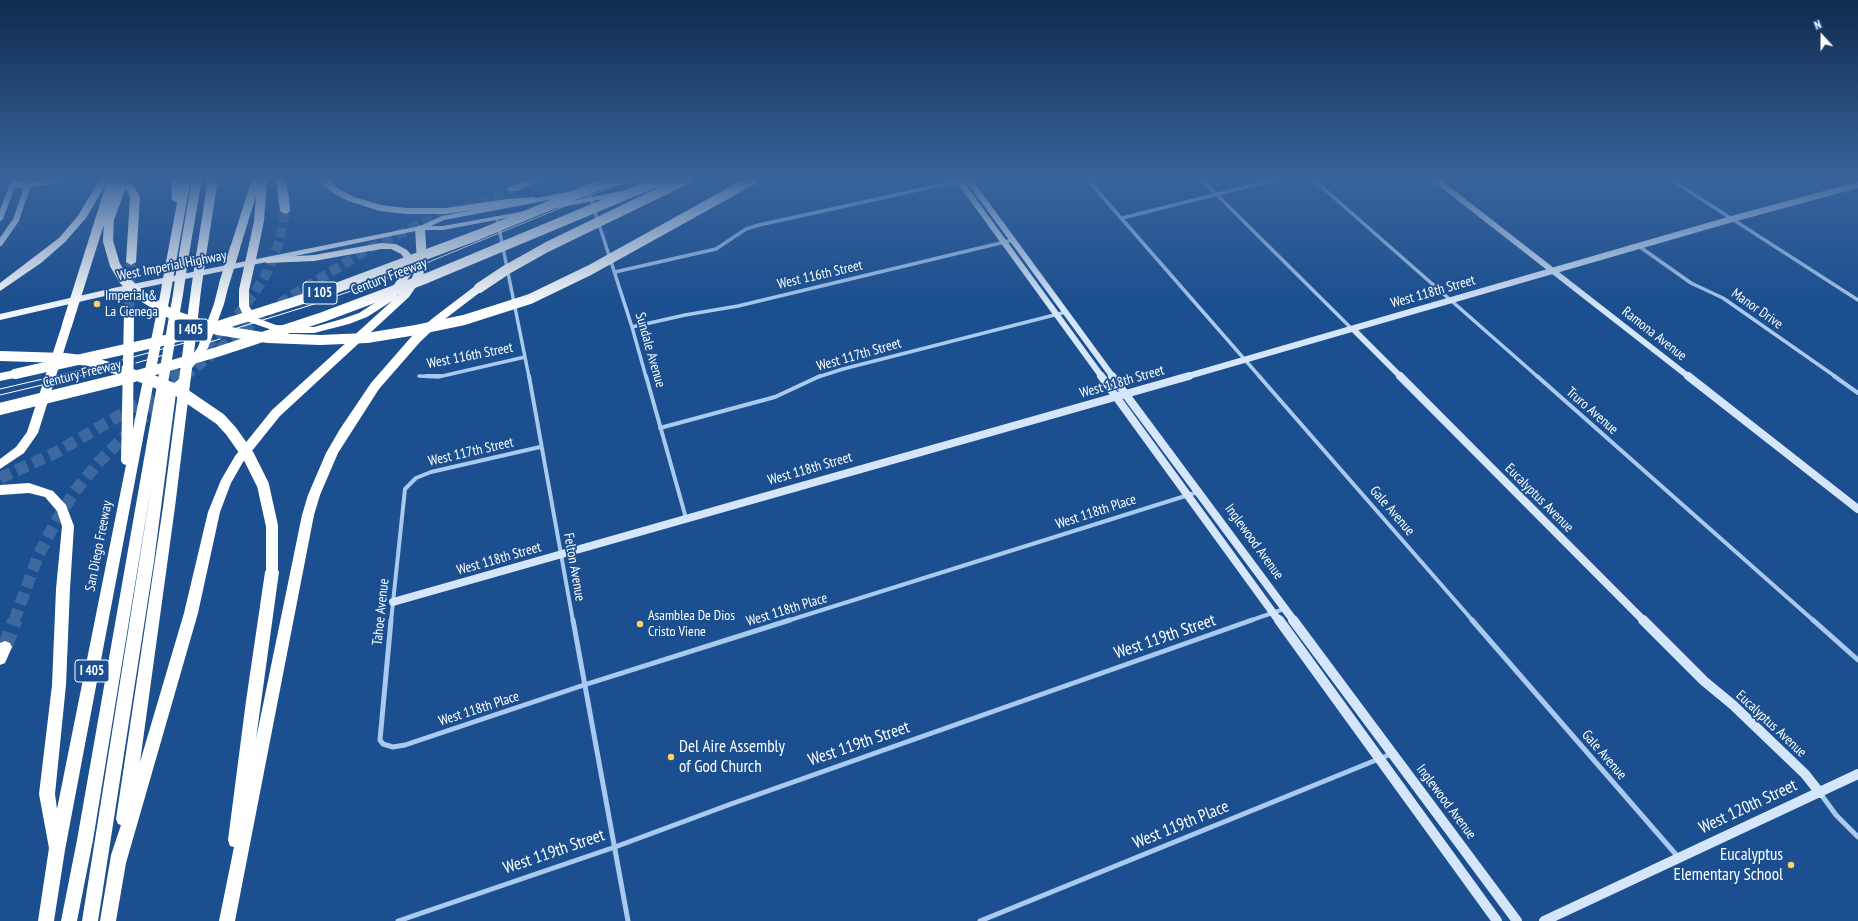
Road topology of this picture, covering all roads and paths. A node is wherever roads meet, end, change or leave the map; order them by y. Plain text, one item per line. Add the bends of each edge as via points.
1 (15, 222) edge
2 (78, 222) edge
3 (99, 222) edge
4 (109, 222) edge
5 (133, 222) edge
6 (178, 222) edge
7 (190, 222) edge
8 (206, 222) edge
9 (242, 222) edge
10 (259, 222) edge
11 (433, 222) edge
12 (476, 222) edge
13 (498, 222) edge
14 (508, 222) edge
15 (561, 222) edge
16 (598, 222) edge
17 (599, 222) edge
18 (677, 222) edge
19 (768, 222) edge
20 (990, 222) edge
21 (1000, 222) edge
22 (1126, 222) edge
23 (1244, 222) edge
24 (1362, 222) edge
25 (1490, 222) edge
26 (1722, 222) edge
27 (1737, 222) edge
28 (420, 228) junction
29 (1013, 240) junction
30 (1005, 242) junction
31 (0, 243) edge
32 (1640, 247) junction
33 (267, 260) junction
34 (131, 262) tunnel mouth
35 (1553, 271) junction
36 (615, 272) junction
37 (0, 288) edge
38 (171, 295) junction
39 (1858, 300) edge
40 (1451, 301) junction
41 (129, 312) tunnel mouth
42 (1066, 312) junction
43 (1057, 314) junction
44 (0, 317) edge
45 (632, 327) junction
46 (1353, 329) junction
47 (0, 356) edge
48 (525, 357) junction
49 (1247, 360) junction
50 (186, 373) junction
51 (0, 376) edge
52 (419, 376) dead end
53 (122, 380) junction
54 (1858, 393) edge
55 (1127, 394) junction
56 (1117, 397) junction
57 (0, 409) edge
58 (0, 415) edge
59 (660, 428) junction
60 (540, 447) junction
61 (0, 465) edge
62 (409, 483) joint
63 (0, 490) edge
64 (126, 492) junction
65 (1198, 492) junction
66 (1187, 495) junction
67 (1858, 509) edge
68 (686, 518) junction
69 (561, 555) junction
70 (393, 602) junction
71 (1284, 609) junction
72 (1274, 613) junction
73 (1858, 660) edge
74 (584, 685) junction
75 (383, 744) joint
76 (1391, 754) junction
77 (1379, 759) junction
78 (1858, 774) edge
79 (1820, 793) junction
80 (1858, 837) edge
81 (615, 847) junction
82 (56, 850) junction
83 (1679, 858) junction
84 (118, 862) junction
85 (46, 921) edge
86 (69, 921) edge
87 (90, 921) edge
88 (108, 921) edge
89 (227, 921) edge
90 (398, 921) edge
91 (628, 921) edge
92 (980, 921) edge
93 (1497, 921) edge
94 (1517, 921) edge
95 (1544, 921) edge

1 - 31 street
2 - 37 highway via 62,240
3 - 61 highway, bridge via 32,434 20,450
4 - 18 highway, bridge via 108,241 115,265 133,289 153,305 198,324 253,337 303,340 367,338 464,320 530,299 590,270
5 - 34 highway
6 - 38 highway, San Diego Freeway / I 405, bridge via 171,262
7 - 38 highway, bridge via 183,260
8 - 50 highway, I 405, bridge
9 - 50 highway, bridge via 219,304 203,348
10 - 33 highway, bridge via 244,290 244,306 253,320 275,328 314,330 363,315 391,297 400,286 407,273 409,258 393,246 381,246 314,258
11 - 28 main road, West Imperial Highway
12 - 28 main road, West Imperial Highway via 443,228
13 - 48 street, Felton Avenue
14 - 51 highway, Century Freeway / I 105, bridge via 331,290 218,326 166,340
15 - 53 highway, Century Freeway / I 105, bridge via 378,298 253,341
16 - 36 street, Sundale Avenue
17 - 89 highway, bridge via 513,266 468,296 416,339 358,409 332,453 308,515
19 - 36 street via 746,229 716,249
20 - 30 street, Inglewood Avenue
21 - 29 street, Inglewood Avenue
22 - 49 street, Gale Avenue
23 - 46 street, Eucalyptus Avenue
24 - 40 street, Truro Avenue
25 - 35 street, Ramona Avenue
26 - 32 street, West 118th Street
27 - 39 street
28 - 33 main road, West Imperial Highway
28 - 84 highway via 422,262 417,278 405,295 276,413 239,459 225,483 214,512 191,613
29 - 30 street, West 116th Street
29 - 42 street, Inglewood Avenue
30 - 43 street, Inglewood Avenue
30 - 45 street, West 116th Street via 738,306 685,314
32 - 35 street, West 118th Street
32 - 54 street, Manor Drive via 1691,284 1723,298
33 - 44 main road, West Imperial Highway
35 - 40 street, West 118th Street
35 - 67 street, Ramona Avenue
36 - 45 street, Sundale Avenue
38 - 64 highway, San Diego Freeway / I 405
38 - 86 highway via 85,840
40 - 46 street, West 118th Street
40 - 73 street, Truro Avenue
41 - 64 highway
42 - 43 street, West 117th Street
42 - 55 street, Inglewood Avenue
43 - 56 street, Inglewood Avenue
43 - 59 street, West 117th Street via 842,369 775,397
45 - 59 street, Sundale Avenue
46 - 49 street, West 118th Street
46 - 79 street, Eucalyptus Avenue via 1675,653 1734,705 1805,774
47 - 89 highway, bridge via 89,361 125,370 179,391 220,419 231,431 245,450 263,485 272,526 272,572 253,701
48 - 52 street, West 116th Street via 438,377
48 - 60 street, Felton Avenue
49 - 55 street, West 118th Street
49 - 83 street, Gale Avenue
50 - 84 highway, I 405
50 - 87 highway via 171,392 148,561
53 - 57 highway, Century Freeway / I 105, bridge
53 - 58 highway, bridge
55 - 56 street, West 118th Street
55 - 65 street, Inglewood Avenue
56 - 66 street, Inglewood Avenue
56 - 68 street, West 118th Street
59 - 68 street, Sundale Avenue
60 - 62 street, West 117th Street via 431,472
60 - 69 street, Felton Avenue
62 - 70 street, Tahoe Avenue via 402,497
63 - 82 highway via 29,488 49,494 62,508 68,526 59,685 47,794
64 - 82 highway, San Diego Freeway / I 405
65 - 66 street, West 118th Place
65 - 71 street, Inglewood Avenue
66 - 72 street, Inglewood Avenue
66 - 74 street, West 118th Place
68 - 69 street, West 118th Street
69 - 70 street, West 118th Street
69 - 74 street, Felton Avenue
70 - 75 street, Tahoe Avenue via 380,731 380,740
71 - 72 street, West 119th Street
71 - 76 street, Inglewood Avenue
72 - 77 street, Inglewood Avenue
72 - 81 street, West 119th Street
74 - 75 street, West 118th Place via 405,744 393,747
74 - 81 street, Felton Avenue
76 - 77 street, West 119th Place
76 - 94 street, Inglewood Avenue
77 - 92 street, West 119th Place
77 - 93 street, Inglewood Avenue
78 - 79 street, West 120th Street
79 - 80 street, Eucalyptus Avenue via 1836,815
79 - 83 street, West 120th Street
81 - 90 street, West 119th Street
81 - 91 street, Felton Avenue
82 - 85 highway, San Diego Freeway / I 405
83 - 95 street, West 120th Street
84 - 88 highway, I 405

